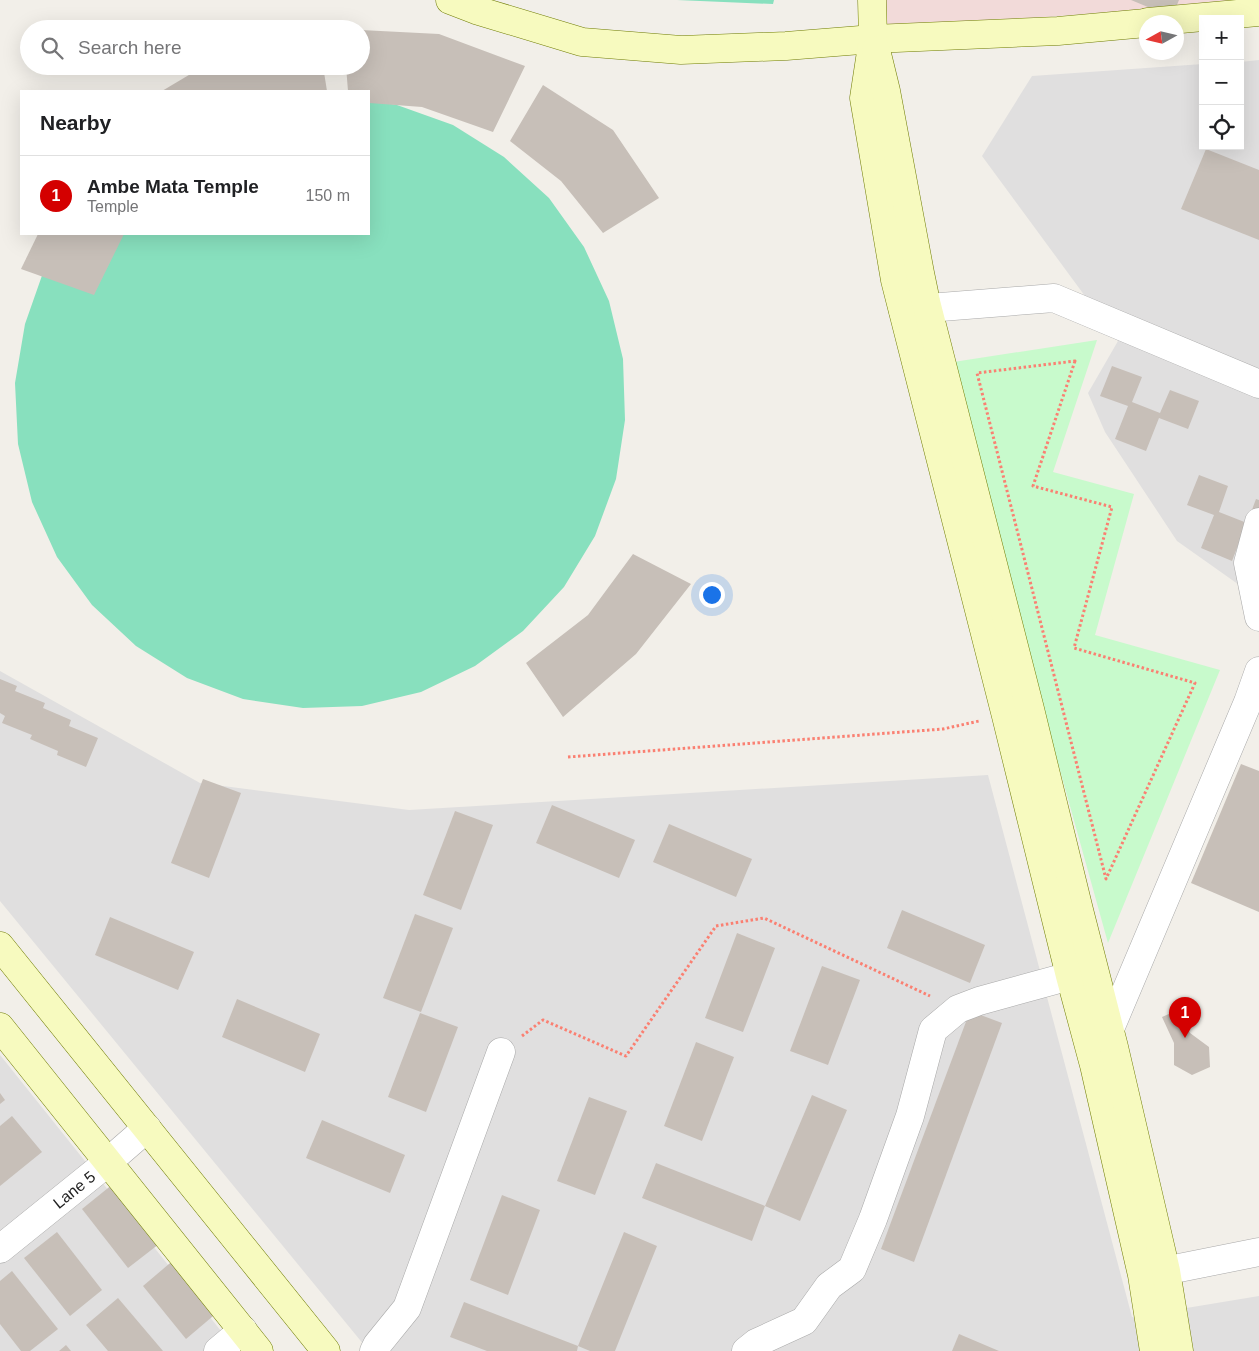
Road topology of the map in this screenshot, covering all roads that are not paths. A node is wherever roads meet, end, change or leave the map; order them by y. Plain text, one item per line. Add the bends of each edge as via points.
1 (450, 0) edge
2 (872, 0) edge
3 (1259, 12) edge
4 (1184, 19) edge
5 (1139, 24) edge
6 (873, 38) junction
7 (915, 309) junction
8 (1259, 384) edge
9 (1259, 522) edge
10 (1259, 618) edge
11 (1259, 671) edge
12 (1254, 702) edge
13 (1067, 914) junction
14 (0, 946) edge
15 (1070, 976) junction
16 (0, 1027) edge
17 (1110, 1029) junction
18 (501, 1052) road end
19 (1094, 1065) junction
20 (146, 1128) junction
21 (108, 1162) junction
22 (0, 1249) edge
23 (1259, 1252) edge
24 (1154, 1273) junction
25 (251, 1341) edge
26 (218, 1351) edge
27 (326, 1351) edge
28 (374, 1351) edge
29 (746, 1351) edge
30 (1154, 1351) edge
31 (1178, 1351) edge

1 - 6 street via 582,42 681,50 786,46
2 - 6 street
3 - 4 street
5 - 6 street via 1058,31
6 - 7 street via 864,98 896,280
7 - 8 street via 1054,298
7 - 13 street
9 - 10 street via 1248,563
11 - 12 street
12 - 17 street
13 - 15 street
13 - 17 street
14 - 20 street
15 - 19 street
15 - 29 street via 958,1009 933,1030 910,1116 852,1269 829,1286 804,1322 756,1343
16 - 21 street
17 - 19 street
17 - 24 street
18 - 28 street via 407,1308
19 - 24 street
20 - 21 street, Lane 5
20 - 27 street
21 - 22 street, Lane 5
21 - 25 street
23 - 24 street
24 - 30 street
24 - 31 street
25 - 26 street

